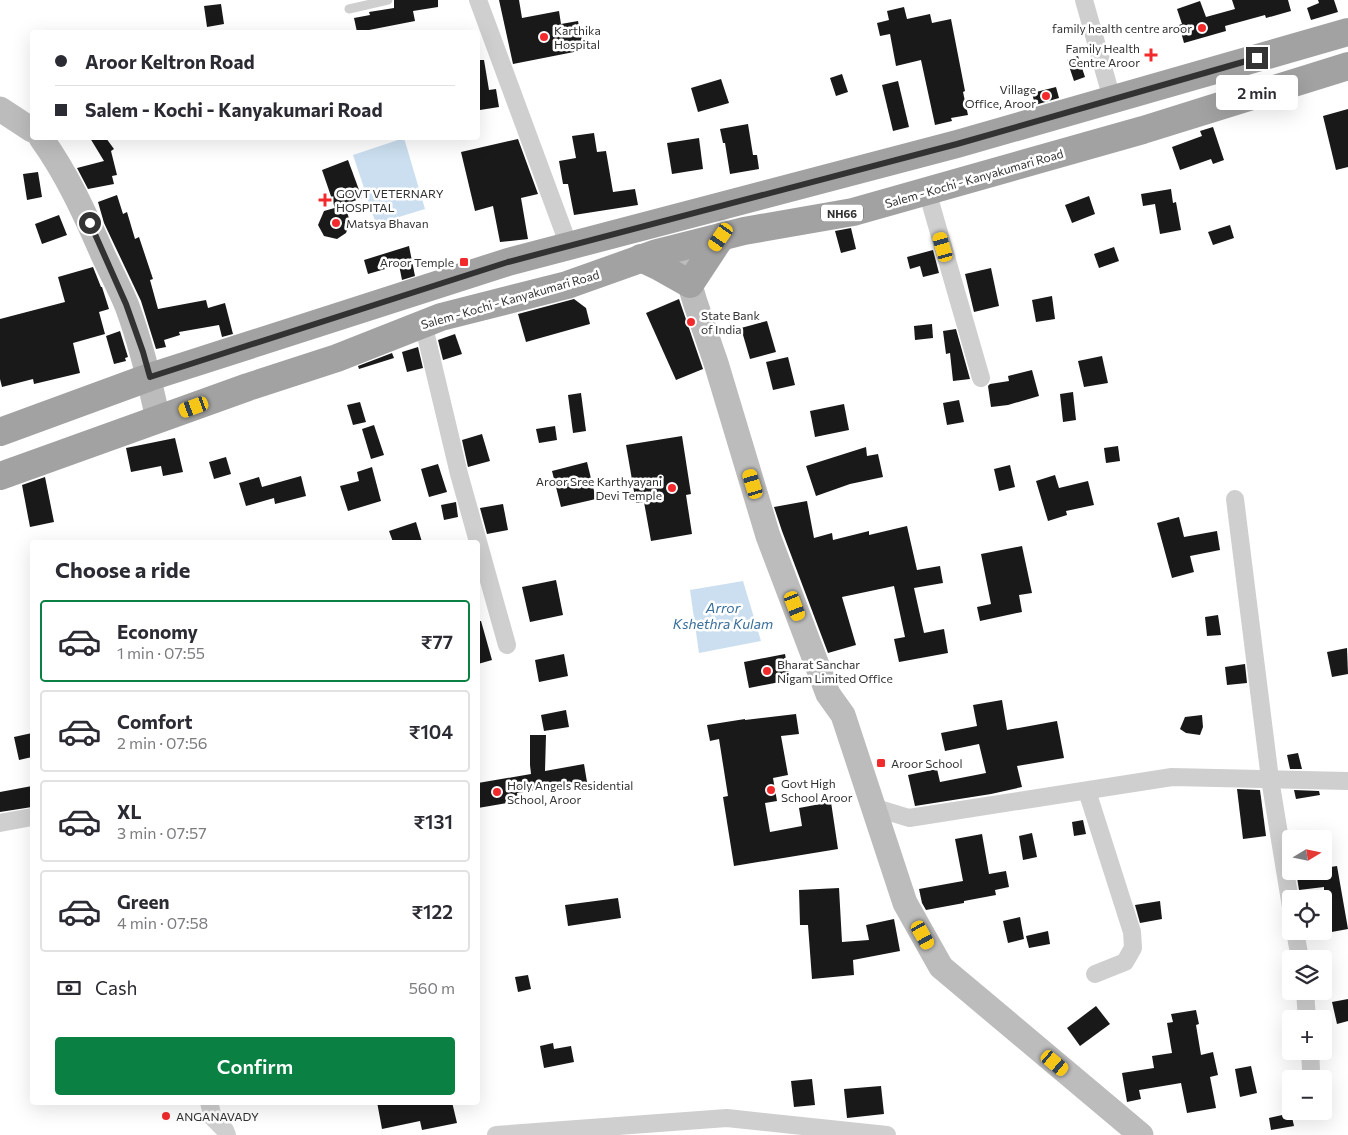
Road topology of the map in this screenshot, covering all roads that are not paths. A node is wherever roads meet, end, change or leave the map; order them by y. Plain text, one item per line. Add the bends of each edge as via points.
1 (388, 0) edge
2 (478, 0) edge
3 (1084, 0) edge
4 (349, 9) dead end
5 (1348, 32) edge
6 (1348, 66) edge
7 (1112, 99) junction
8 (0, 108) edge
9 (30, 129) edge
10 (42, 140) edge
11 (927, 191) junction
12 (721, 237) junction
13 (569, 246) junction
14 (680, 248) junction
15 (641, 258) junction
16 (690, 284) junction
17 (423, 322) junction
18 (150, 377) junction
19 (981, 378) dead end
20 (158, 420) junction
21 (0, 432) edge
22 (0, 476) edge
23 (1235, 498) dead end
24 (474, 540) edge
25 (480, 568) edge
26 (484, 586) edge
27 (507, 645) dead end
28 (1270, 779) junction
29 (1348, 780) edge
30 (1087, 791) junction
31 (873, 808) junction
32 (30, 817) edge
33 (0, 823) edge
34 (1288, 890) edge
35 (1095, 974) dead end
36 (1310, 1060) edge
37 (1311, 1069) dead end
38 (210, 1105) edge
39 (227, 1135) edge
40 (496, 1135) edge
41 (887, 1135) edge
42 (1141, 1135) edge

1 - 4 lane
2 - 13 street
3 - 7 street
5 - 7 highway
6 - 11 highway, Salem - Kochi - Kanyakumari Road / NH66 via 1143,130
7 - 13 highway via 957,144
8 - 9 main road
10 - 18 main road via 58,161 90,223 126,304
11 - 12 highway, Salem - Kochi - Kanyakumari Road / NH66 via 853,212
11 - 19 street
12 - 14 highway, Salem - Kochi - Kanyakumari Road / NH66
12 - 16 highway
13 - 18 highway via 508,262
14 - 15 highway, Salem - Kochi - Kanyakumari Road / NH66
14 - 16 main road
15 - 16 highway
15 - 17 highway, Salem - Kochi - Kanyakumari Road / NH66 via 568,285
16 - 31 main road via 768,536 828,694 843,715
17 - 20 highway, Salem - Kochi - Kanyakumari Road / NH66 via 337,358
17 - 24 street
18 - 20 main road
18 - 21 highway
20 - 22 highway, Salem - Kochi - Kanyakumari Road / NH66
23 - 28 street
25 - 26 street
26 - 27 street
28 - 29 street
28 - 30 street via 1172,777
28 - 34 street
30 - 31 street via 909,818
30 - 35 street via 1132,932 1133,948 1125,962
31 - 42 main road via 905,903 941,967
32 - 33 street
36 - 37 street
38 - 39 street via 213,1118
40 - 41 street via 728,1118

